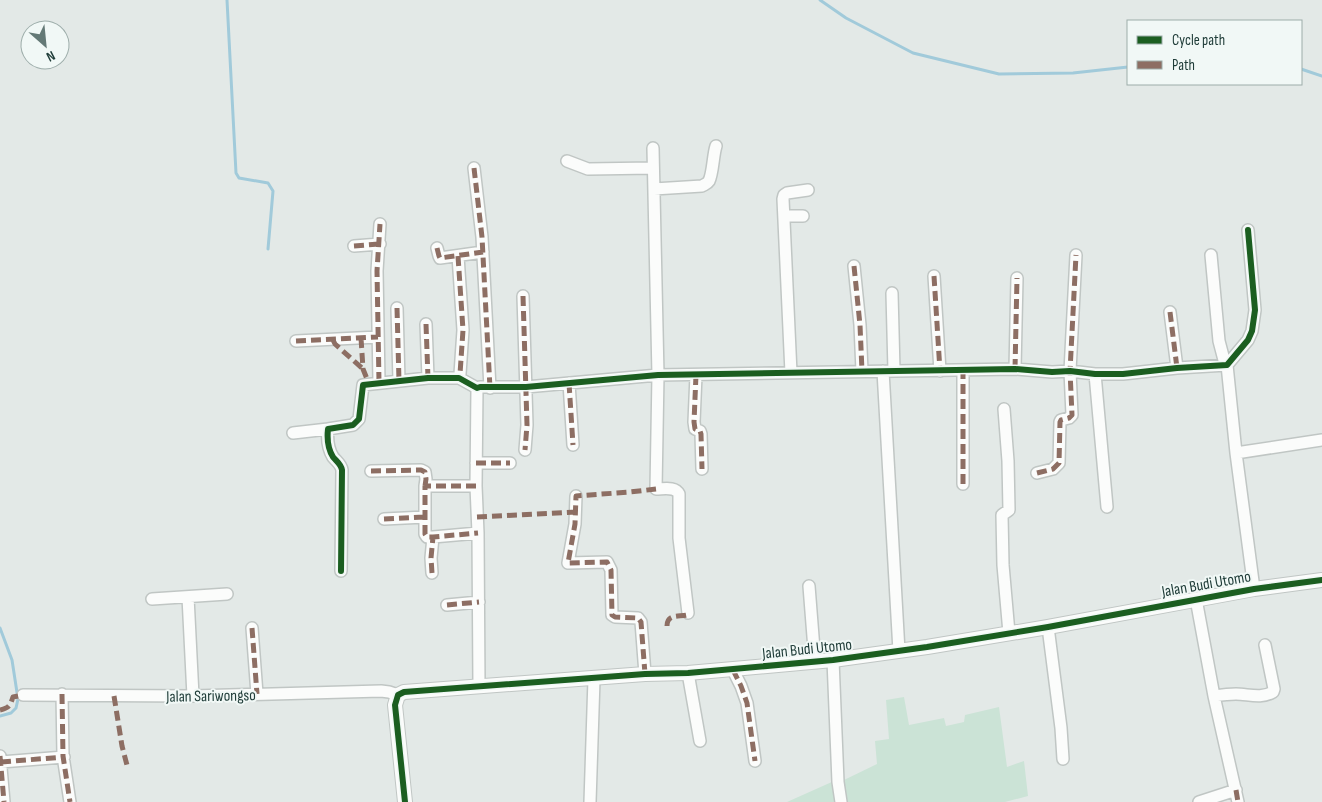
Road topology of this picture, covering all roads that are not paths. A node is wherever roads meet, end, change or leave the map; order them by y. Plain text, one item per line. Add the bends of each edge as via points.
1 (716, 146) dead end
2 (653, 148) dead end
3 (568, 161) dead end
4 (474, 168) dead end
5 (654, 168) junction
6 (654, 189) junction
7 (808, 190) dead end
8 (784, 216) junction
9 (802, 216) dead end
10 (380, 224) dead end
11 (1248, 230) dead end
12 (380, 244) junction
13 (354, 246) dead end
14 (437, 248) dead end
15 (483, 252) junction
16 (1076, 255) dead end
17 (1211, 255) dead end
18 (458, 256) junction
19 (854, 266) dead end
20 (934, 276) dead end
21 (1017, 278) dead end
22 (892, 293) dead end
23 (522, 296) dead end
24 (397, 308) dead end
25 (1170, 312) dead end
26 (426, 324) dead end
27 (378, 337) junction
28 (296, 341) dead end
29 (1227, 366) junction
30 (1176, 368) junction
31 (1015, 369) junction
32 (862, 371) junction
33 (889, 371) junction
34 (940, 371) junction
35 (963, 371) junction
36 (1070, 371) junction
37 (791, 373) junction
38 (1095, 374) junction
39 (658, 375) junction
40 (696, 375) junction
41 (428, 378) junction
42 (459, 378) junction
43 (399, 381) junction
44 (379, 382) junction
45 (569, 383) junction
46 (526, 387) junction
47 (477, 388) junction
48 (490, 388) junction
49 (1004, 409) dead end
50 (328, 429) junction
51 (293, 433) dead end
52 (1322, 440) edge
53 (573, 445) dead end
54 (525, 450) dead end
55 (1236, 453) junction
56 (476, 463) junction
57 (510, 463) dead end
58 (702, 469) dead end
59 (371, 471) dead end
60 (1037, 473) dead end
61 (963, 484) dead end
62 (425, 486) junction
63 (476, 486) junction
64 (576, 496) dead end
65 (1107, 507) dead end
66 (425, 517) junction
67 (384, 519) dead end
68 (478, 533) junction
69 (433, 537) junction
70 (341, 571) dead end
71 (432, 573) dead end
72 (1322, 580) edge
73 (809, 586) dead end
74 (1254, 588) junction
75 (227, 594) dead end
76 (188, 597) junction
77 (152, 599) dead end
78 (1196, 599) junction
79 (479, 602) junction
80 (447, 605) dead end
81 (688, 613) dead end
82 (1048, 627) junction
83 (252, 628) dead end
84 (1009, 633) junction
85 (1266, 645) dead end
86 (899, 651) junction
87 (833, 660) junction
88 (815, 662) junction
89 (732, 670) junction
90 (688, 673) junction
91 (645, 674) junction
92 (594, 679) junction
93 (479, 687) junction
94 (62, 694) junction
95 (257, 694) junction
96 (23, 695) dead end
97 (398, 695) junction
98 (193, 696) junction
99 (1214, 696) junction
100 (700, 741) dead end
101 (64, 757) junction
102 (0, 759) edge
103 (1063, 759) dead end
104 (755, 761) dead end
105 (1236, 790) junction
106 (4, 802) edge
107 (70, 802) edge
108 (405, 802) edge
109 (590, 802) edge
110 (841, 802) edge
111 (1199, 802) edge
112 (1238, 802) edge

1 - 6 street via 710,179 706,184
2 - 5 street
3 - 5 street via 588,169
4 - 15 street
5 - 6 street
6 - 39 street
7 - 8 street via 784,195
8 - 9 street
8 - 37 street
10 - 12 street
11 - 29 street via 1255,310 1252,330
12 - 13 street
12 - 27 street
14 - 18 street via 440,258
15 - 18 street
15 - 48 street
16 - 36 street
17 - 29 street via 1219,341
18 - 42 street via 463,330
19 - 32 street
20 - 34 street
21 - 31 street
22 - 33 street
23 - 46 street
24 - 43 street
25 - 30 street
26 - 41 street
27 - 28 street
27 - 44 street
29 - 30 street
29 - 55 street
30 - 38 street
31 - 35 street
31 - 36 street
32 - 33 street
32 - 37 street
33 - 34 street
33 - 86 street
34 - 35 street
35 - 61 street
36 - 38 street
36 - 60 street via 1072,415 1060,422 1059,463 1053,469
37 - 40 street
38 - 65 street
39 - 40 street
39 - 45 street
39 - 81 street via 656,489 673,488 679,494
40 - 58 street via 694,422 695,429 701,434
41 - 42 street
41 - 43 street
42 - 47 street
43 - 44 street
44 - 50 street via 363,384 356,422
45 - 46 street
45 - 53 street
46 - 48 street
46 - 54 street
47 - 48 street
47 - 56 street
49 - 84 street via 1009,510 1002,515
50 - 51 street
50 - 70 street via 329,448 342,470
52 - 55 street
55 - 74 street
56 - 57 street
56 - 63 street
59 - 62 street via 421,470 426,476
62 - 63 street
62 - 66 street
63 - 68 street
64 - 91 street via 568,563 607,562 611,570 612,615 638,618 641,622
66 - 67 street
66 - 69 street via 426,536
68 - 69 street
68 - 79 street
69 - 71 street
72 - 74 street, Jalan Budi Utomo
73 - 88 street
74 - 78 street, Jalan Budi Utomo
75 - 76 street
76 - 77 street
76 - 98 street
78 - 82 street, Jalan Budi Utomo
78 - 99 street
79 - 80 street
79 - 93 street
82 - 84 street, Jalan Budi Utomo
82 - 103 street
83 - 95 street
84 - 86 street, Jalan Budi Utomo
85 - 99 street via 1273,692 1258,696
86 - 87 street, Jalan Budi Utomo
87 - 88 street, Jalan Budi Utomo
87 - 110 street
88 - 89 street, Jalan Budi Utomo
89 - 90 street, Jalan Budi Utomo
89 - 104 street via 747,704
90 - 91 street, Jalan Budi Utomo
90 - 100 street
91 - 92 street, Jalan Budi Utomo
92 - 93 street, Jalan Budi Utomo
92 - 109 street
93 - 97 street, Jalan Budi Utomo
94 - 96 street, Jalan Sariwongso
94 - 98 street, Jalan Sariwongso
94 - 101 street
95 - 97 street, Jalan Sariwongso via 381,691
95 - 98 street, Jalan Sariwongso
97 - 108 street via 395,705
99 - 105 street
101 - 102 street
101 - 107 street
102 - 106 street
105 - 111 street
105 - 112 street

